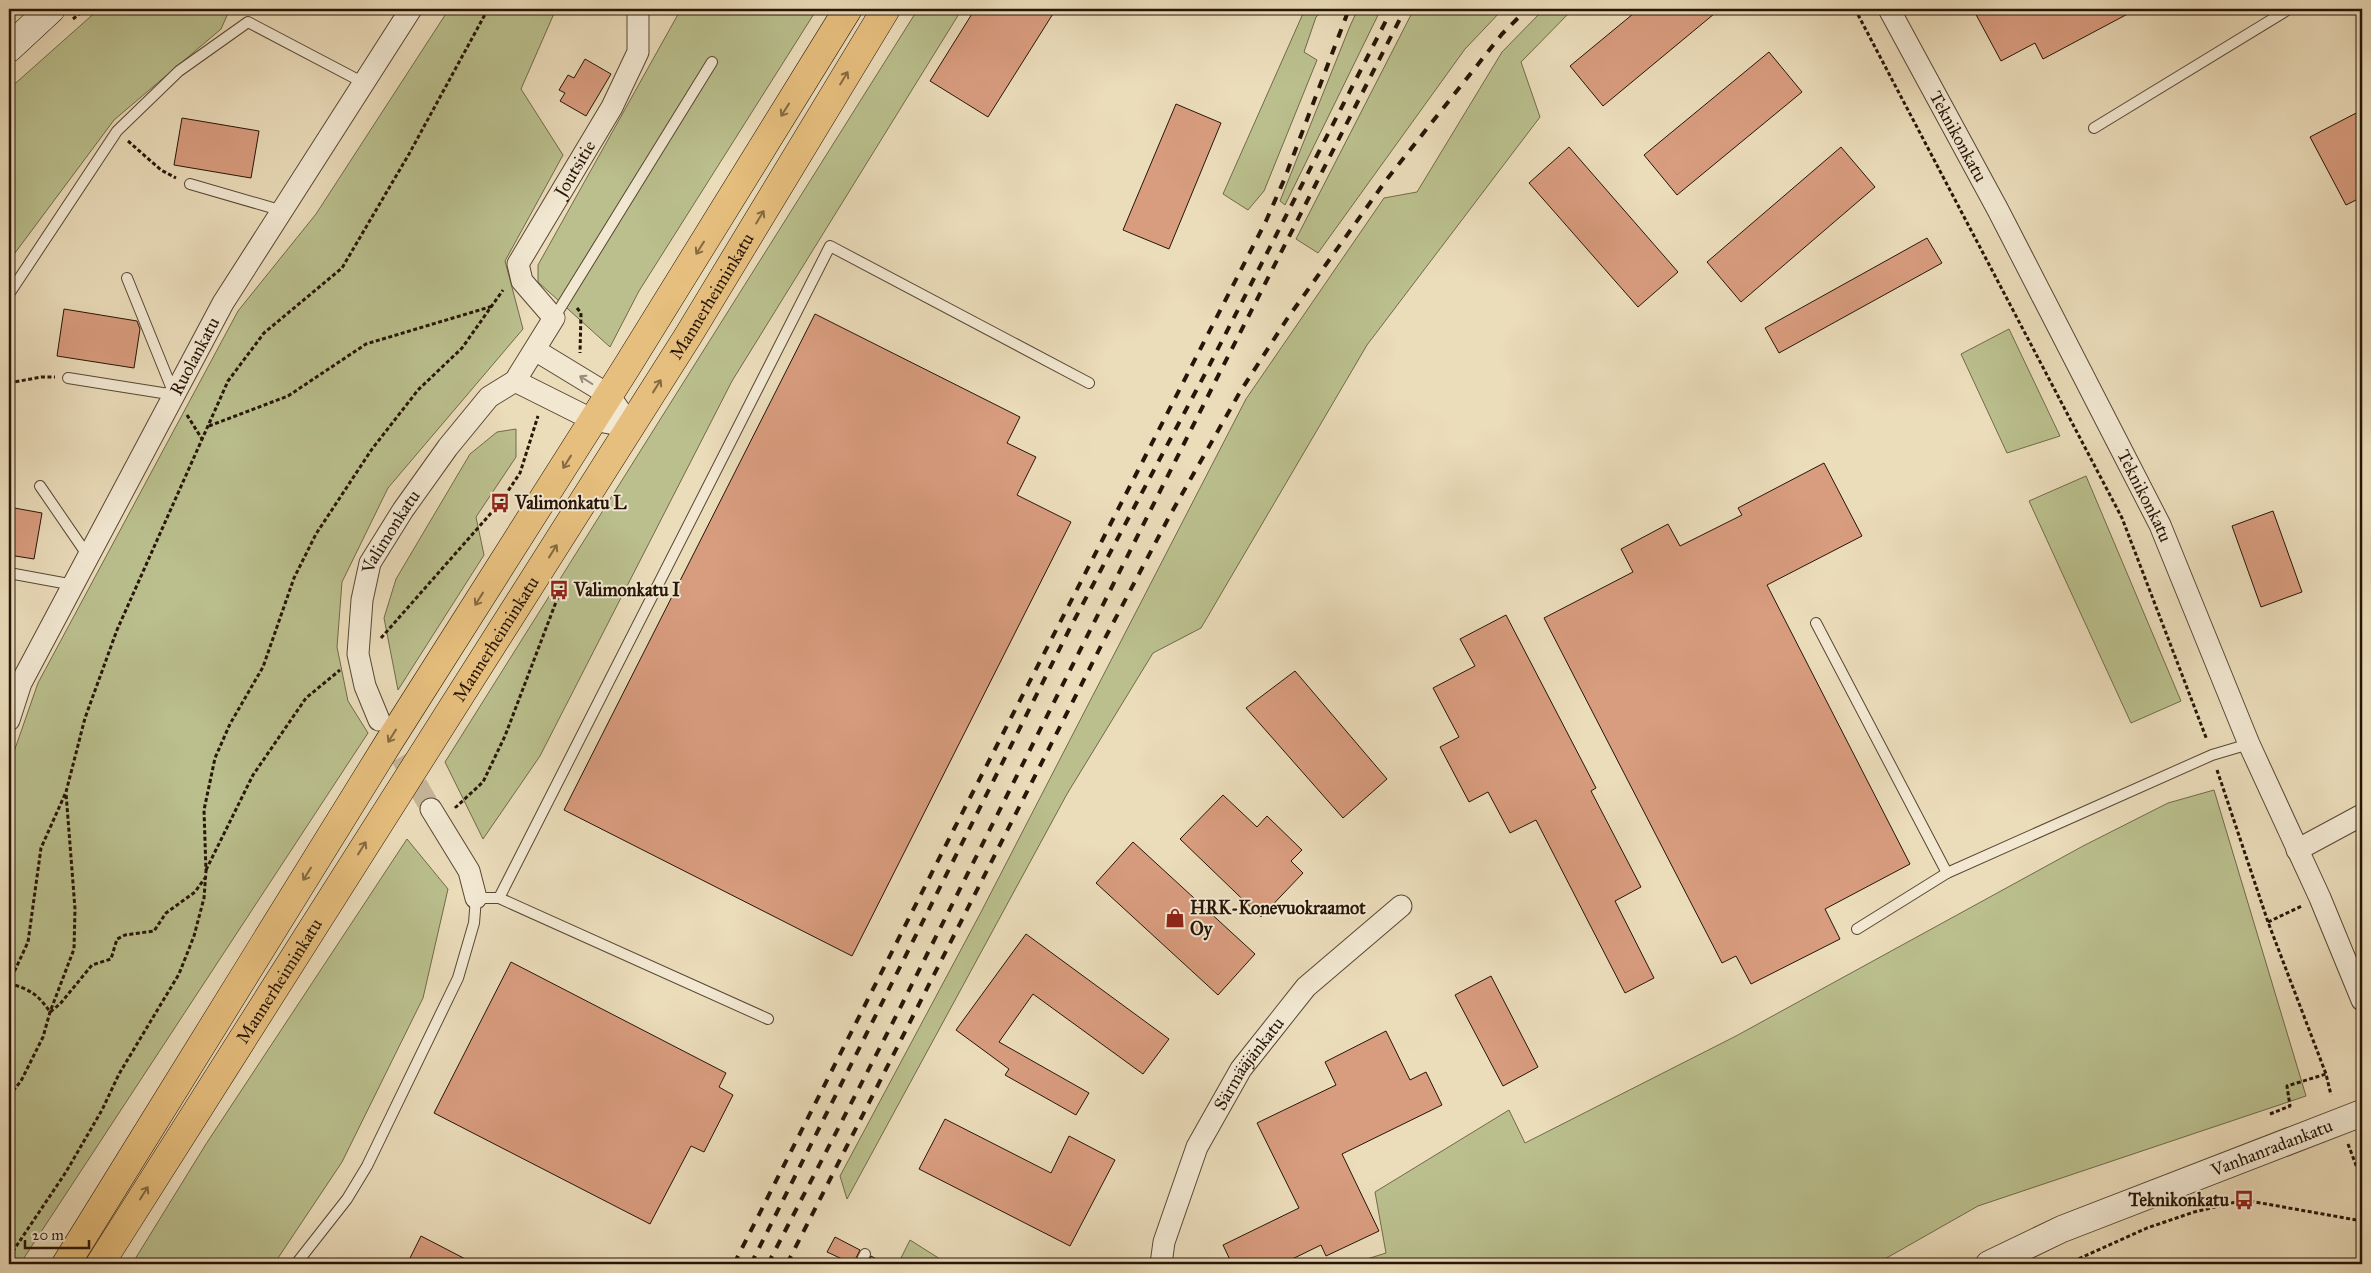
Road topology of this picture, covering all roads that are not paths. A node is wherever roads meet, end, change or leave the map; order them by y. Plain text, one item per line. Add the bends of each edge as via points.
1 (51, 9) edge
2 (411, 9) edge
3 (638, 9) edge
4 (654, 9) edge
5 (848, 9) edge
6 (886, 9) edge
7 (1889, 9) edge
8 (2289, 9) edge
9 (9, 48) edge
10 (638, 52) junction
11 (712, 62) dead end
12 (364, 83) junction
13 (2094, 128) dead end
14 (190, 184) road end
15 (283, 211) junction
16 (127, 278) dead end
17 (9, 294) edge
18 (554, 318) junction
19 (535, 350) junction
20 (68, 378) road end
21 (515, 381) junction
22 (1089, 383) dead end
23 (175, 395) junction
24 (609, 395) junction
25 (593, 420) junction
26 (631, 427) junction
27 (40, 486) dead end
28 (88, 557) junction
29 (9, 573) edge
30 (74, 585) junction
31 (1816, 623) dead end
32 (15, 681) edge
33 (9, 720) edge
34 (379, 720) tunnel mouth
35 (2249, 744) junction
36 (431, 809) tunnel mouth
37 (2362, 815) edge
38 (2297, 850) junction
39 (1947, 873) junction
40 (476, 898) junction
41 (499, 898) junction
42 (1401, 906) dead end
43 (1858, 929) dead end
44 (2362, 1000) edge
45 (768, 1018) dead end
46 (2362, 1112) edge
47 (865, 1254) dead end
48 (66, 1264) edge
49 (100, 1264) edge
50 (296, 1264) edge
51 (860, 1264) edge
52 (1161, 1264) edge
53 (1989, 1264) edge

1 - 9 main road
2 - 12 street, Ruolankatu
3 - 10 street, Joutsitie
4 - 10 street
5 -> 24 main road, Mannerheiminkatu
26 -> 6 main road, Mannerheiminkatu
7 - 35 street, Teknikonkatu via 1998,210 2160,525
8 - 13 lane
10 - 18 street, Joutsitie via 612,107 518,264 522,281
11 - 18 lane
12 - 15 street, Ruolankatu
12 - 17 lane via 248,22 179,71 117,131
14 - 15 lane
15 - 23 street, Ruolankatu via 223,303
16 - 23 lane
18 - 19 street, Valimonkatu
19 - 21 street, Valimonkatu
24 -> 19 street
20 - 23 lane
21 - 25 street
21 - 34 street, Valimonkatu via 489,398 448,448 370,563 362,600 358,654 365,686
22 - 41 lane via 830,246
23 - 28 street, Ruolankatu
24 - 25 main road, Mannerheiminkatu
24 - 26 street
25 - 26 street
25 -> 48 main road, Mannerheiminkatu
49 -> 26 main road, Mannerheiminkatu
27 - 28 lane
28 - 30 street, Ruolankatu
29 - 30 lane
30 - 32 street, Ruolankatu
31 - 39 lane
32 - 33 street, Ruolankatu
35 - 38 street, Teknikonkatu
35 - 39 lane via 2212,755
36 - 40 street via 469,871
37 - 38 street
38 - 44 street, Teknikonkatu
39 - 43 lane
40 - 41 lane
40 - 50 lane via 474,923 458,978 367,1166
41 - 45 lane
42 - 52 street, Särmääjänkatu via 1306,987 1241,1069 1197,1147 1164,1242
46 - 53 street, Vanhanradankatu via 2062,1229
47 - 51 lane

